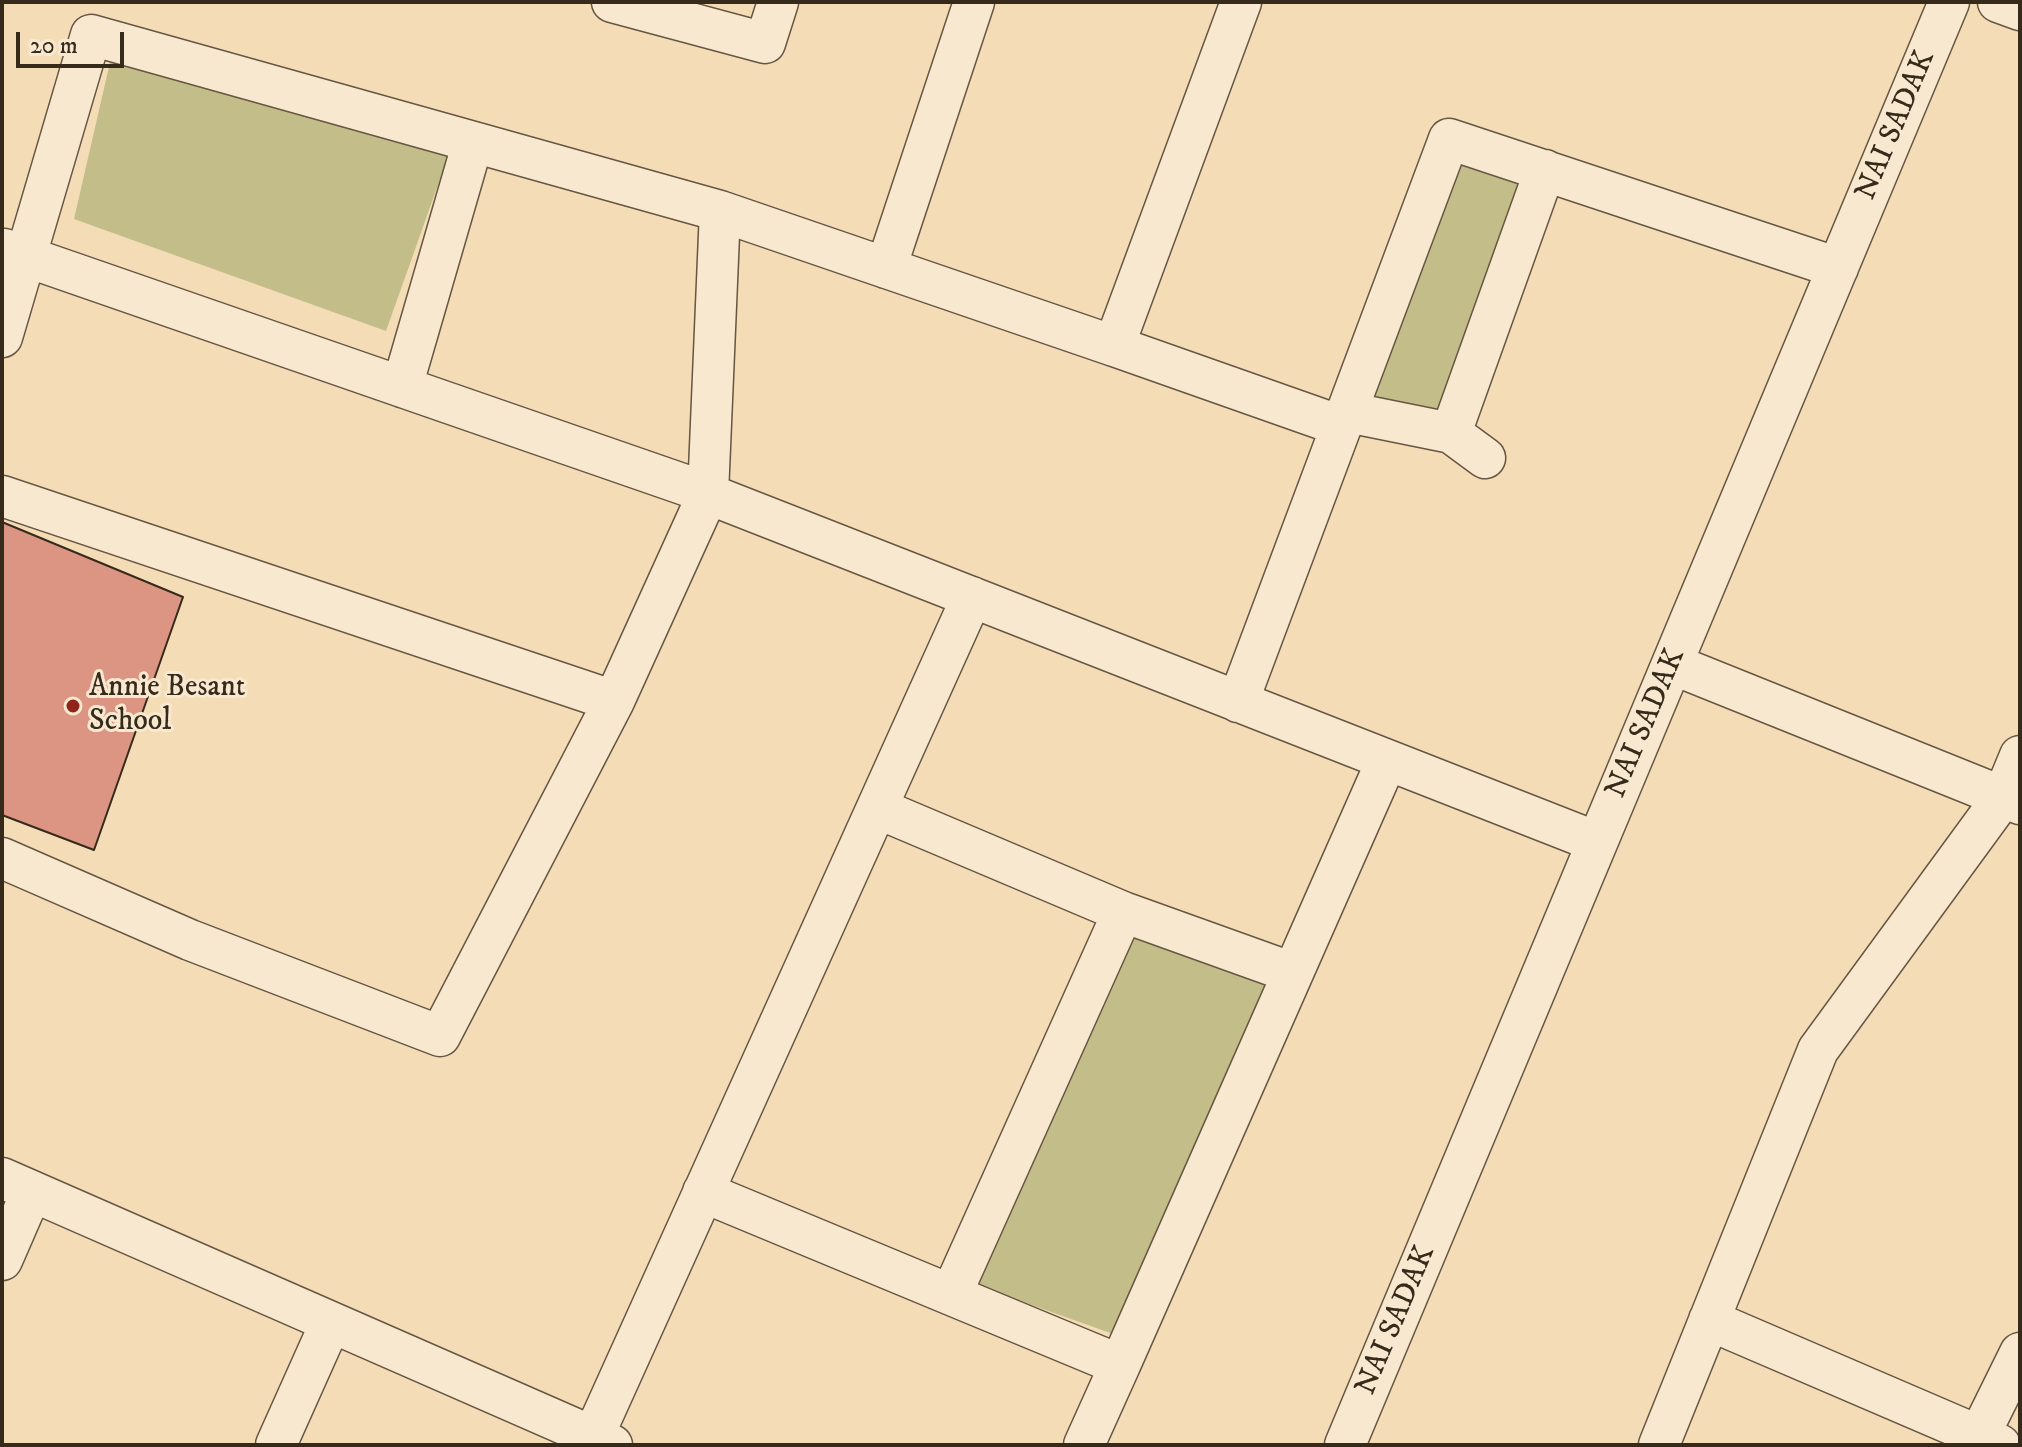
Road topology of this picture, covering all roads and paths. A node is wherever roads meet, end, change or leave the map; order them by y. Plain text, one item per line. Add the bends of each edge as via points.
1 (612, 2) edge
2 (778, 2) edge
3 (974, 2) edge
4 (1241, 2) edge
5 (1949, 2) edge
6 (1998, 2) edge
7 (2020, 10) edge
8 (473, 142) junction
9 (1545, 170) junction
10 (720, 211) junction
11 (15, 253) edge
12 (886, 268) junction
13 (1838, 268) junction
14 (2, 337) edge
15 (1114, 346) junction
16 (402, 387) junction
17 (1344, 419) junction
18 (1451, 433) junction
19 (1485, 458) dead end
20 (708, 494) junction
21 (2, 496) edge
22 (972, 597) junction
23 (1672, 664) junction
24 (614, 701) junction
25 (1238, 702) junction
26 (2020, 756) edge
27 (1387, 760) junction
28 (2011, 800) edge
29 (877, 808) junction
30 (1597, 842) junction
31 (2, 858) edge
32 (1123, 912) junction
33 (1293, 973) junction
34 (17, 1184) edge
35 (703, 1192) junction
36 (2, 1260) edge
37 (951, 1295) junction
38 (1709, 1320) junction
39 (331, 1322) junction
40 (2020, 1353) edge
41 (1120, 1365) junction
42 (603, 1441) edge
43 (1989, 1441) edge
44 (276, 1445) edge
45 (1084, 1445) edge
46 (1345, 1445) edge
47 (1659, 1445) edge

1 - 2 street via 765,43
3 - 12 street
4 - 15 street
5 - 13 street, NAI SADAK
6 - 7 street
8 - 10 street
8 - 11 street via 91,35
8 - 16 street
9 - 13 street
9 - 17 street via 1449,139
9 - 18 street
10 - 12 street
10 - 20 street
11 - 14 street
11 - 16 street
12 - 15 street
13 - 23 street, NAI SADAK
15 - 17 street
16 - 20 street
17 - 18 street
17 - 25 street
18 - 19 street
20 - 22 street
20 - 24 street
21 - 24 street
22 - 25 street
22 - 29 street
23 - 28 street
23 - 30 street, NAI SADAK
24 - 31 street via 440,1036 190,940
25 - 27 street
26 - 28 street
27 - 30 street
27 - 33 street
28 - 38 street via 1818,1050
29 - 32 street
29 - 35 street
30 - 46 street, NAI SADAK
32 - 33 street
32 - 37 street
33 - 41 street
34 - 36 street
34 - 39 street
35 - 37 street
35 - 42 street
37 - 41 street
38 - 43 street
38 - 47 street
39 - 42 street
39 - 44 street
40 - 43 street
41 - 45 street

